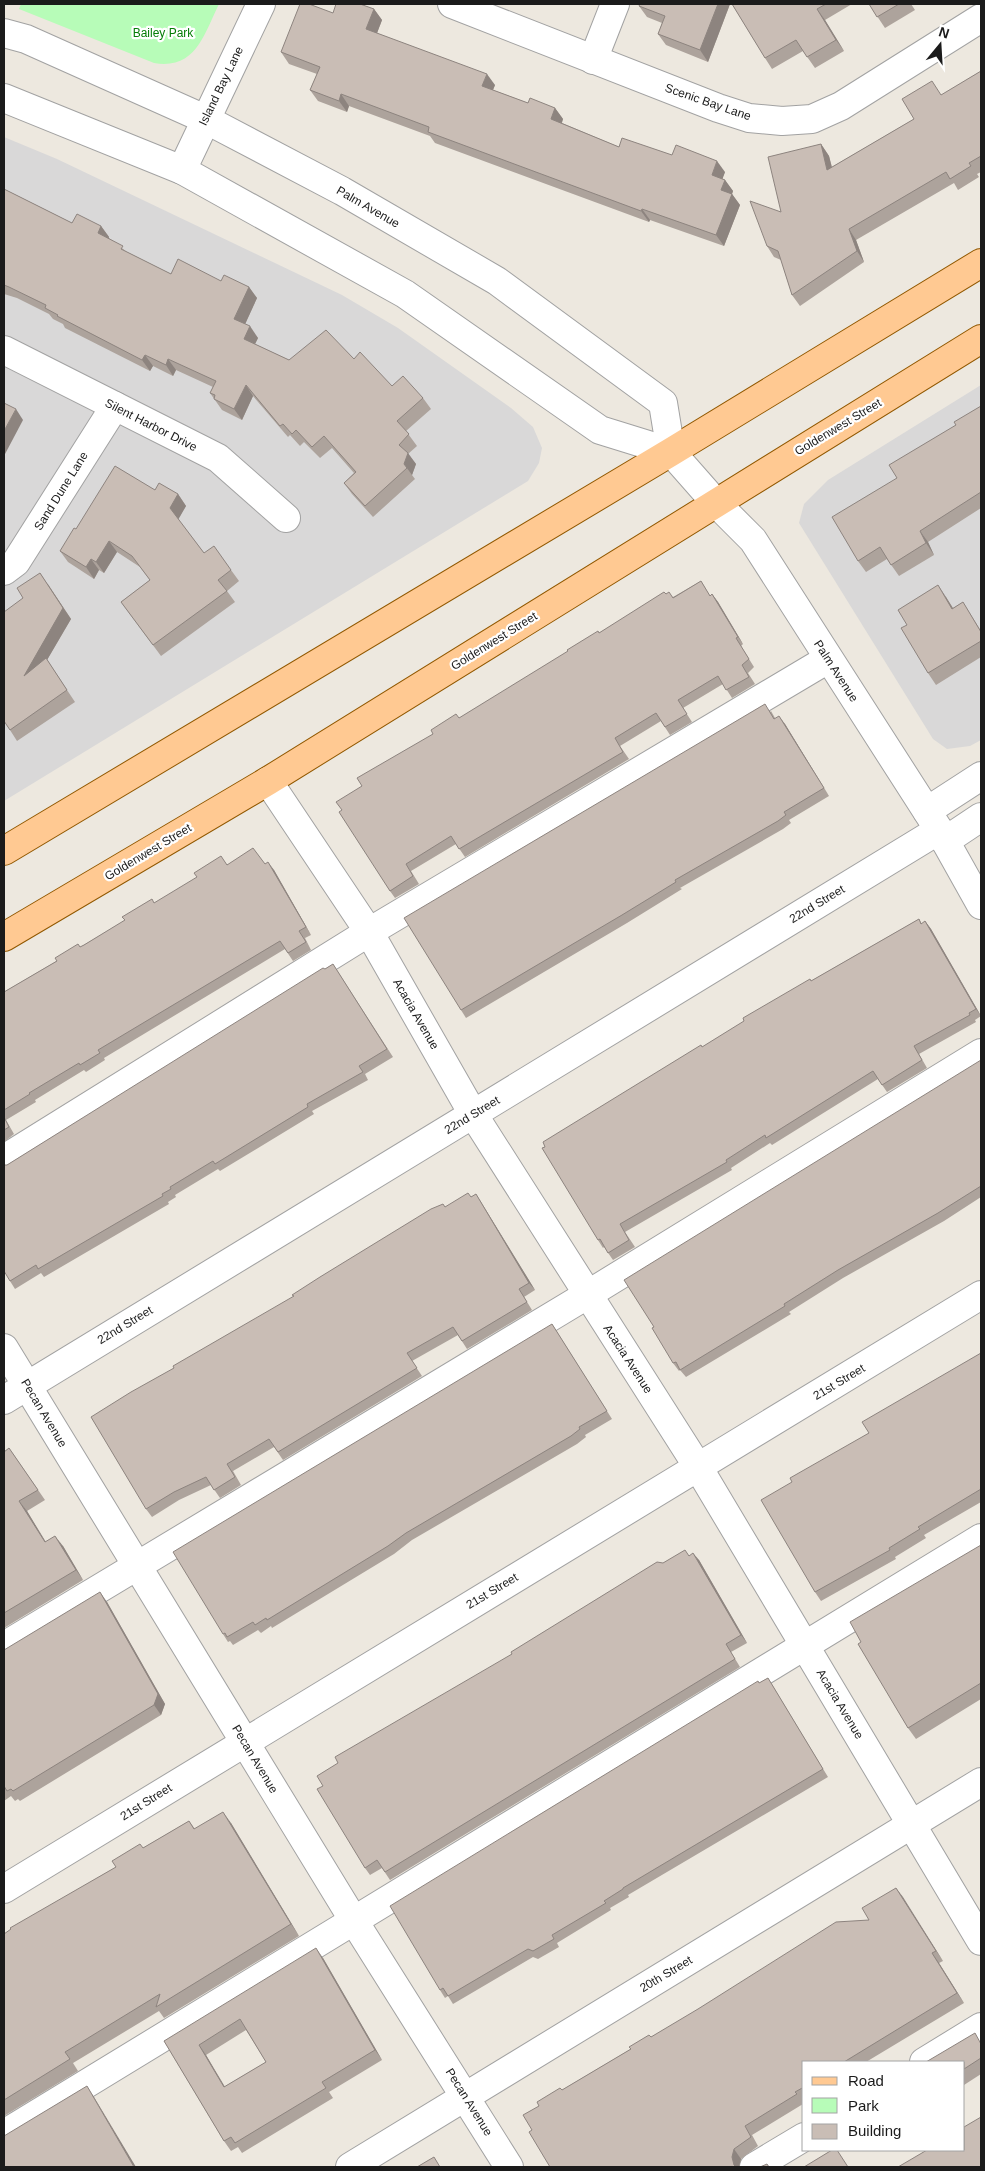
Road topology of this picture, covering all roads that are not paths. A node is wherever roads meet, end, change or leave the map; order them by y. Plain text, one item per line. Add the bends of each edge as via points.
1 (261, 4) edge
2 (452, 4) edge
3 (615, 4) edge
4 (981, 18) edge
5 (4, 33) edge
6 (593, 60) junction
7 (4, 98) edge
8 (205, 119) junction
9 (182, 170) junction
10 (981, 263) edge
11 (981, 339) edge
12 (4, 350) edge
13 (115, 406) junction
14 (671, 452) junction
15 (715, 502) junction
16 (286, 518) dead end
17 (4, 571) edge
18 (828, 659) junction
19 (981, 776) edge
20 (268, 781) junction
21 (981, 817) edge
22 (937, 827) junction
23 (4, 852) edge
24 (981, 905) edge
25 (369, 932) junction
26 (4, 937) edge
27 (981, 1052) edge
28 (473, 1114) junction
29 (4, 1159) edge
30 (588, 1295) junction
31 (981, 1295) edge
32 (4, 1348) edge
33 (27, 1385) junction
34 (4, 1400) edge
35 (698, 1467) junction
36 (981, 1538) edge
37 (136, 1565) junction
38 (4, 1646) edge
39 (805, 1647) junction
40 (244, 1741) junction
41 (981, 1782) edge
42 (912, 1824) junction
43 (4, 1889) edge
44 (354, 1921) junction
45 (981, 1941) edge
46 (981, 2027) edge
47 (926, 2061) edge
48 (466, 2097) junction
49 (4, 2134) edge
50 (802, 2138) edge
51 (350, 2167) edge
52 (509, 2167) edge
53 (754, 2167) edge

1 - 8 street, Island Bay Lane
2 - 6 street, Scenic Bay Lane
3 - 6 street
4 - 6 street, Scenic Bay Lane via 841,106 812,119 750,118
5 - 8 street, Palm Avenue via 26,39
7 - 9 street
8 - 9 street, Island Bay Lane
8 - 14 street, Palm Avenue via 342,191 498,281 663,403
9 - 14 street via 405,294 600,430
10 - 14 main road
11 - 15 main road, Goldenwest Street
12 - 13 street, Silent Harbor Drive
13 - 16 street, Silent Harbor Drive via 218,458
13 - 17 street, Sand Dune Lane via 16,562
14 - 15 street, Palm Avenue
14 - 23 main road
15 - 18 street, Palm Avenue via 753,540
15 - 20 main road, Goldenwest Street
18 - 22 street, Palm Avenue
18 - 25 street
19 - 22 street
20 - 25 street, Acacia Avenue
20 - 26 main road, Goldenwest Street
21 - 22 street
22 - 24 street, Palm Avenue
22 - 28 street, 22nd Street
25 - 28 street, Acacia Avenue
25 - 29 street
27 - 30 street
28 - 30 street, Acacia Avenue
28 - 33 street, 22nd Street
30 - 35 street, Acacia Avenue
30 - 37 street
31 - 35 street, 21st Street
32 - 33 street, Pecan Avenue
33 - 34 street, 22nd Street
33 - 37 street, Pecan Avenue
35 - 39 street, Acacia Avenue
35 - 40 street, 21st Street
36 - 39 street
37 - 38 street
37 - 40 street, Pecan Avenue
39 - 42 street, Acacia Avenue
39 - 44 street
40 - 43 street, 21st Street
40 - 44 street, Pecan Avenue
41 - 42 street, 20th Street
42 - 45 street, Acacia Avenue
42 - 48 street, 20th Street
44 - 48 street, Pecan Avenue
44 - 49 street
46 - 47 street
48 - 51 street, 20th Street
48 - 52 street, Pecan Avenue
50 - 53 street

